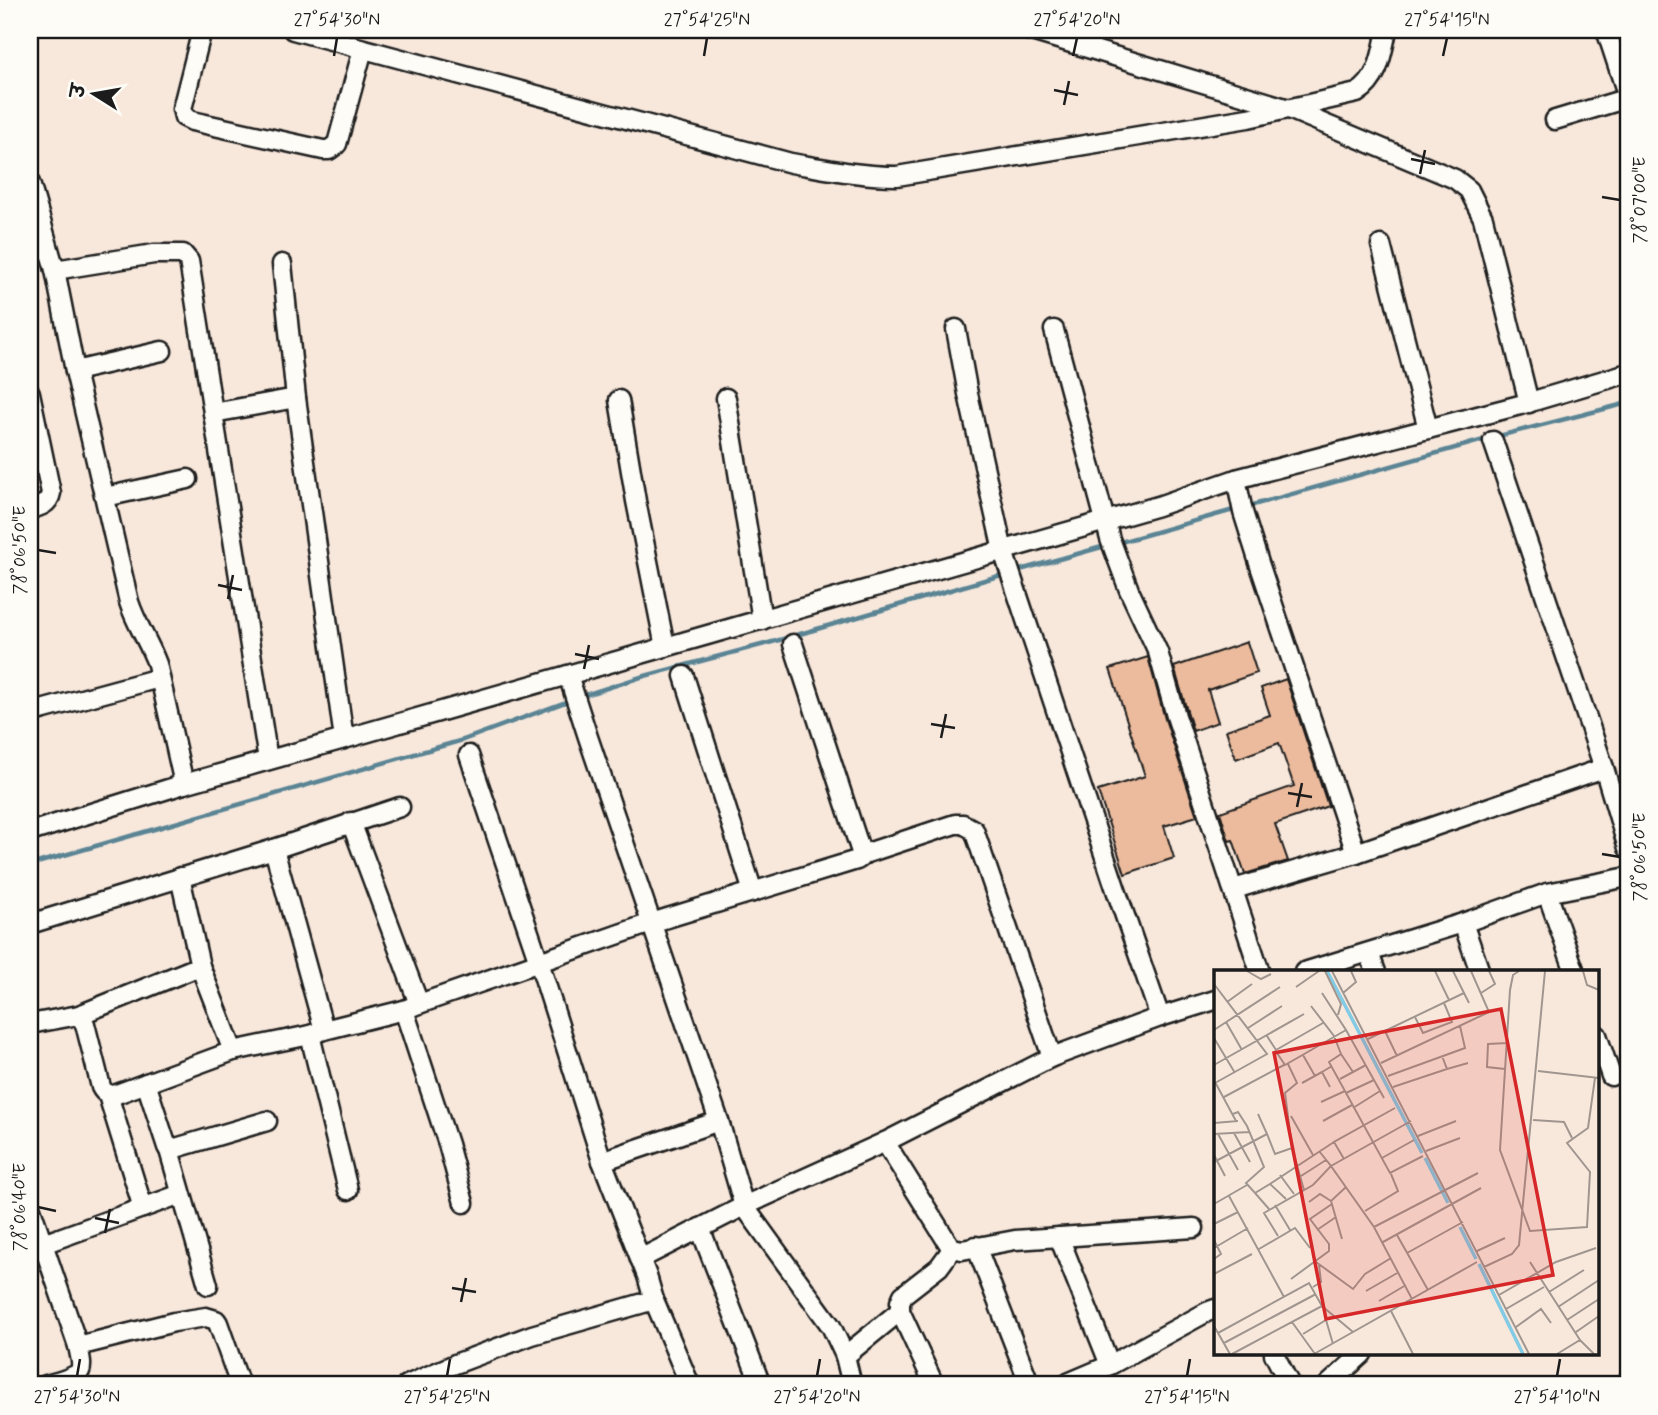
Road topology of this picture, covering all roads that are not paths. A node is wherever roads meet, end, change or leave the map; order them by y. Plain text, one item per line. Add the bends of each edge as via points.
1 (202, 30) edge
2 (293, 30) edge
3 (1028, 30) edge
4 (1387, 30) edge
5 (1606, 30) edge
6 (363, 49) junction
7 (1628, 98) edge
8 (1289, 109) junction
9 (1555, 120) dead end
10 (30, 183) edge
11 (1381, 245) dead end
12 (282, 264) dead end
13 (55, 270) junction
14 (956, 329) dead end
15 (1054, 330) dead end
16 (162, 351) dead end
17 (75, 371) junction
18 (1628, 373) edge
19 (296, 398) junction
20 (726, 398) dead end
21 (30, 400) edge
22 (619, 400) dead end
23 (1529, 403) junction
24 (213, 413) junction
25 (1428, 429) junction
26 (1493, 441) dead end
27 (188, 479) dead end
28 (1239, 496) junction
29 (105, 497) junction
30 (30, 509) edge
31 (1105, 521) junction
32 (1007, 563) junction
33 (762, 620) junction
34 (793, 644) dead end
35 (665, 647) junction
36 (684, 676) dead end
37 (159, 678) junction
38 (570, 681) junction
39 (30, 713) edge
40 (344, 739) junction
41 (469, 755) dead end
42 (268, 760) junction
43 (1604, 768) junction
44 (184, 784) junction
45 (400, 807) dead end
46 (352, 822) junction
47 (30, 832) edge
48 (1628, 848) edge
49 (274, 849) junction
50 (1356, 853) junction
51 (861, 855) junction
52 (180, 877) junction
53 (1628, 877) edge
54 (1234, 889) junction
55 (753, 892) junction
56 (1547, 893) junction
57 (651, 923) junction
58 (1463, 923) junction
59 (30, 924) edge
60 (1369, 953) junction
61 (539, 962) junction
62 (200, 966) junction
63 (1259, 970) edge
64 (1311, 970) edge
65 (1375, 970) edge
66 (1479, 970) edge
67 (1574, 970) edge
68 (1214, 1000) edge
69 (411, 1007) junction
70 (79, 1015) junction
71 (1160, 1017) junction
72 (30, 1024) edge
73 (317, 1033) junction
74 (1598, 1038) edge
75 (233, 1051) junction
76 (1052, 1057) junction
77 (1611, 1076) dead end
78 (146, 1083) junction
79 (108, 1095) junction
80 (267, 1121) dead end
81 (719, 1121) junction
82 (885, 1142) junction
83 (169, 1150) junction
84 (602, 1161) junction
85 (348, 1190) dead end
86 (181, 1195) junction
87 (464, 1203) dead end
88 (30, 1206) edge
89 (744, 1206) junction
90 (143, 1208) junction
91 (700, 1228) junction
92 (1194, 1228) dead end
93 (1059, 1237) junction
94 (43, 1244) junction
95 (976, 1246) junction
96 (953, 1248) junction
97 (640, 1259) junction
98 (208, 1285) dead end
99 (654, 1300) junction
100 (1214, 1310) edge
101 (900, 1311) junction
102 (78, 1346) junction
103 (845, 1356) junction
104 (1275, 1356) edge
105 (1360, 1356) edge
106 (1110, 1365) junction
107 (82, 1378) edge
108 (932, 1380) dead end
109 (1628, 1381) edge
110 (46, 1385) edge
111 (240, 1385) edge
112 (407, 1385) edge
113 (690, 1385) edge
114 (761, 1385) edge
115 (852, 1385) edge
116 (1030, 1385) edge
117 (1063, 1385) edge
118 (1290, 1385) edge
119 (1328, 1385) edge
120 (1624, 1385) edge

1 - 6 street via 182,109 184,117 323,150 337,144
2 - 6 street
3 - 8 street
4 - 8 street via 1369,85 1357,93
5 - 7 street
6 - 8 street via 792,163 875,176 1037,154
7 - 9 street
8 - 23 street via 1440,171 1469,190 1483,218
10 - 13 street
11 - 25 street
12 - 19 street
13 - 17 street
13 - 24 street via 154,254 186,256
14 - 32 street
15 - 31 street
16 - 17 street
17 - 29 street
18 - 23 street
19 - 24 street
19 - 40 street
20 - 33 street
21 - 30 street via 51,493 50,500
22 - 35 street
23 - 25 street
24 - 42 street
25 - 28 street
26 - 43 street
27 - 29 street
28 - 31 street via 1158,506
28 - 50 street
29 - 37 street via 128,602 152,650
31 - 32 street
31 - 54 street via 1129,590 1158,652
32 - 33 street
32 - 71 street
33 - 35 street
34 - 51 street
35 - 38 street
36 - 55 street
37 - 39 street
37 - 44 street
38 - 40 street
38 - 57 street
40 - 42 street
41 - 61 street
42 - 44 street
43 - 48 street
43 - 50 street
44 - 47 street
45 - 46 street
46 - 49 street
46 - 69 street
49 - 52 street
49 - 73 street
50 - 54 street
51 - 55 street
51 - 76 street via 955,824 974,830
52 - 59 street
52 - 62 street
53 - 56 street
54 - 63 street
55 - 57 street
56 - 58 street
56 - 67 street
57 - 61 street
57 - 81 street
58 - 60 street
58 - 66 street
60 - 64 street
60 - 65 street
61 - 69 street
61 - 84 street
62 - 70 street
62 - 75 street
68 - 71 street
69 - 73 street
69 - 87 street
70 - 72 street
70 - 79 street via 101,1087
71 - 76 street
73 - 75 street
73 - 85 street
74 - 77 street
75 - 78 street
76 - 82 street
78 - 79 street
78 - 83 street
79 - 90 street
80 - 83 street
81 - 84 street
81 - 89 street
82 - 89 street
82 - 96 street
83 - 86 street
84 - 97 street
86 - 90 street
86 - 98 street
88 - 94 street
89 - 91 street
89 - 103 street via 831,1326
90 - 94 street
91 - 97 street
91 - 114 street
92 - 93 street
93 - 95 street
93 - 106 street
94 - 102 street
95 - 96 street
95 - 116 street
96 - 101 street via 939,1267 903,1295
97 - 99 street
99 - 112 street via 532,1335
99 - 113 street
100 - 106 street
101 - 103 street
101 - 108 street
102 - 107 street
102 - 111 street via 174,1322 211,1318 219,1323
103 - 115 street
104 - 118 street
105 - 119 street
106 - 117 street
107 - 110 street via 76,1375
109 - 120 street

